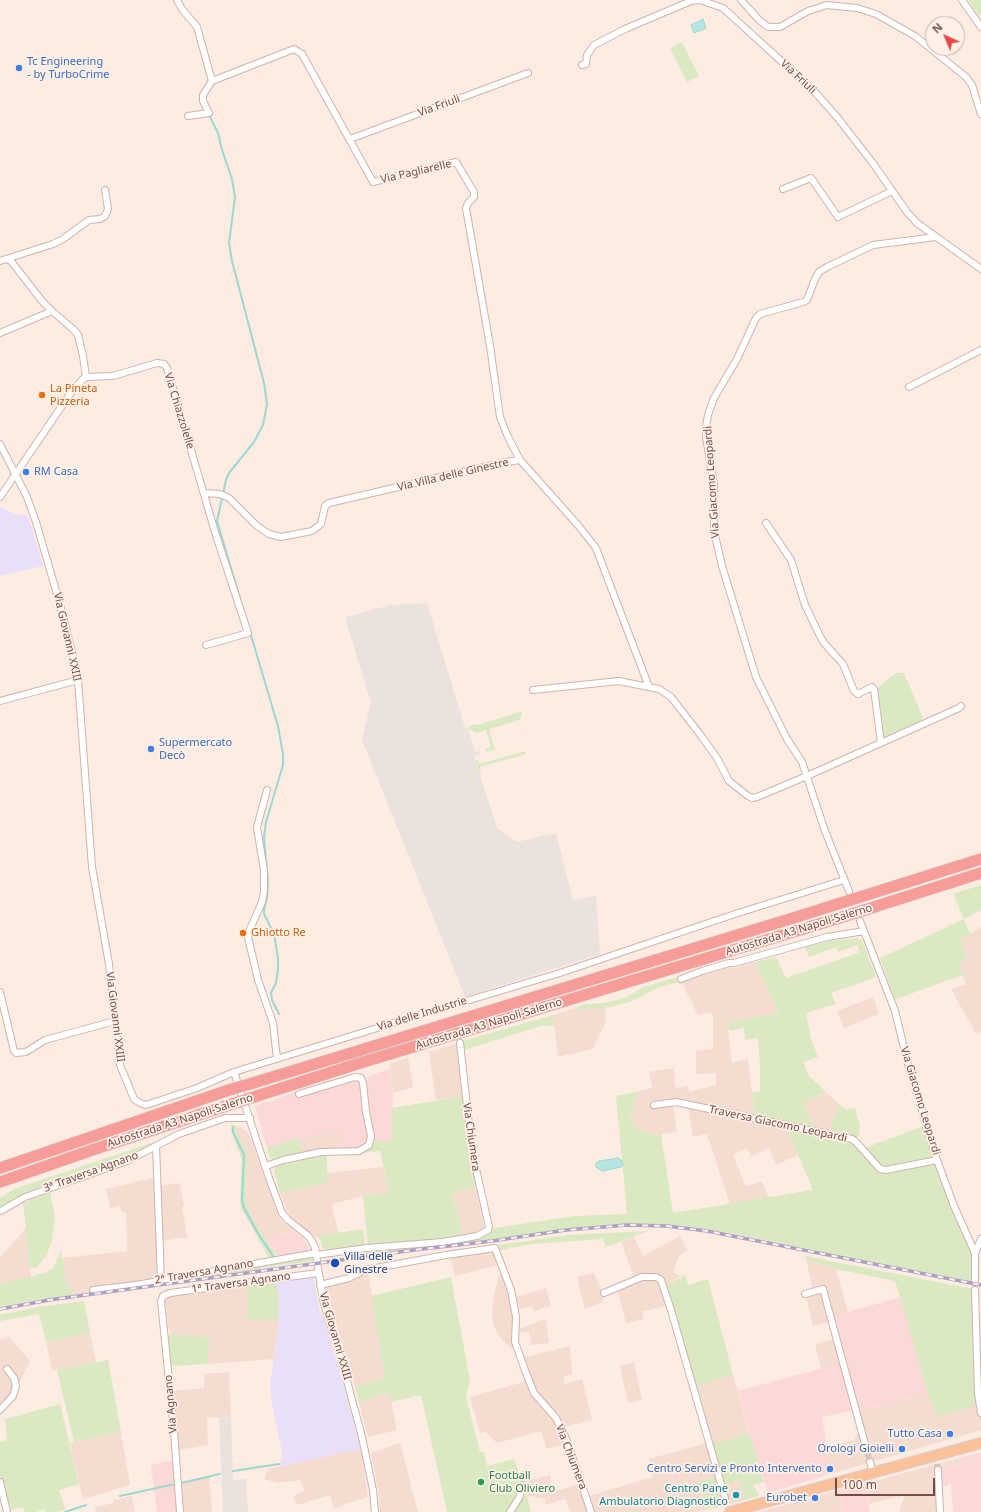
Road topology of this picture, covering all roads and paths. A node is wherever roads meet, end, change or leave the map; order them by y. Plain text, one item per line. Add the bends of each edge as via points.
1 (177, 0) edge
2 (741, 0) edge
3 (962, 0) edge
4 (981, 27) edge
5 (582, 65) dead end
6 (528, 73) dead end
7 (212, 81) junction
8 (981, 114) edge
9 (188, 116) dead end
10 (350, 139) junction
11 (784, 189) dead end
12 (105, 190) dead end
13 (892, 191) junction
14 (936, 237) junction
15 (3, 260) edge
16 (981, 269) edge
17 (52, 311) junction
18 (0, 334) edge
19 (981, 350) edge
20 (86, 377) junction
21 (909, 386) dead end
22 (0, 444) edge
23 (520, 460) junction
24 (16, 473) junction
25 (204, 493) junction
26 (0, 497) edge
27 (766, 523) dead end
28 (206, 645) dead end
29 (78, 680) junction
30 (649, 687) junction
31 (533, 690) dead end
32 (0, 701) edge
33 (961, 706) dead end
34 (880, 743) junction
35 (807, 776) junction
36 (267, 790) dead end
37 (981, 859) edge
38 (981, 873) edge
39 (844, 880) junction
40 (849, 891) dead end
41 (860, 921) dead end
42 (864, 930) junction
43 (681, 979) dead end
44 (0, 992) edge
45 (116, 1021) junction
46 (460, 1043) dead end
47 (277, 1059) junction
48 (234, 1072) junction
49 (299, 1094) dead end
50 (654, 1105) dead end
51 (250, 1118) junction
52 (156, 1146) junction
53 (937, 1160) junction
54 (266, 1166) junction
55 (0, 1168) edge
56 (0, 1182) edge
57 (1, 1211) dead end
58 (488, 1230) joint
59 (981, 1239) edge
60 (975, 1253) junction
61 (316, 1254) junction
62 (318, 1273) junction
63 (161, 1279) junction
64 (975, 1282) dead end
65 (320, 1285) junction
66 (93, 1290) dead end
67 (975, 1290) dead end
68 (604, 1293) dead end
69 (805, 1294) dead end
70 (164, 1296) joint
71 (7, 1369) dead end
72 (0, 1410) edge
73 (981, 1412) edge
74 (981, 1443) edge
75 (865, 1444) tunnel mouth
76 (870, 1462) tunnel mouth
77 (938, 1470) tunnel mouth
78 (873, 1472) junction
79 (0, 1482) edge
80 (523, 1485) dead end
81 (725, 1498) tunnel mouth
82 (729, 1510) edge
83 (7, 1512) edge
84 (180, 1512) edge
85 (375, 1512) edge
86 (510, 1512) edge
87 (591, 1512) edge
88 (940, 1512) edge

1 - 7 street via 197,27
2 - 8 street via 768,27 780,27 808,11 826,5 857,8 876,14 914,36 966,77 972,85
3 - 4 street
5 - 13 street, Via Friuli via 586,64 587,55 594,45 624,30 691,1 712,3 723,8 814,91 837,117
6 - 10 street, Via Friuli
7 - 9 street via 203,95 208,114
7 - 10 street, Via Pagliarelle via 294,49 302,54
10 - 23 street, Via Pagliarelle via 374,182 456,162 474,192 474,197 466,208 492,354 500,416
11 - 13 street via 811,178 838,217
12 - 15 street via 108,208 100,219 89,220 53,244
13 - 14 street, Via Friuli via 917,223
14 - 16 street, Via Friuli
14 - 35 street, Via Giacomo Leopardi via 873,245 819,272 807,300 760,314 714,398 708,415 706,437 714,485 714,531 722,566 756,678 780,726 802,762
15 - 17 street via 11,261 16,266
17 - 18 street
17 - 20 street via 78,335
19 - 21 street
20 - 24 street via 70,394
20 - 25 street, Via Chiazzolelle via 113,376 158,363 164,364
22 - 24 street, Via Giovanni XXIII
23 - 25 street, Via Villa delle Ginestre via 329,503 325,506 321,524 312,531 281,537 269,534 257,526 232,501 222,495
23 - 30 street, Via Villa delle Ginestre via 596,548
24 - 26 street
24 - 29 street, Via Giovanni XXIII via 36,522
25 - 28 street, Via Chiazzolelle via 248,633
27 - 34 street via 791,560 805,605 824,643 844,664 854,691 858,694 872,687 874,689
29 - 32 street
29 - 45 street, Via Giovanni XXIII via 92,867
30 - 31 street via 619,681
30 - 35 street via 659,689 670,697 712,750 729,781 748,796 757,797
33 - 34 street
34 - 35 street
35 - 39 street, Via Giacomo Leopardi
36 - 47 street via 257,827 264,872 264,891 248,937 258,980 273,1022
37 - 55 highway, Autostrada A3 Napoli-Salerno, bridge via 229,1090
38 - 56 highway, Autostrada A3 Napoli-Salerno, bridge via 360,1063
39 - 40 street, Via Giacomo Leopardi
39 - 47 street, Via delle Industrie via 610,957
41 - 42 street, Via Giacomo Leopardi
42 - 43 street via 827,937 734,963 729,962
42 - 53 street, Via Giacomo Leopardi via 895,1011
44 - 45 street via 16,1053 26,1052 45,1040
45 - 48 street, Via Giovanni XXIII via 120,1065 134,1099 140,1103 146,1105
46 - 58 street, Via Chiumera via 472,1151
47 - 48 street, Via delle Industrie
48 - 51 street, Via Giovanni XXIII
49 - 54 street via 356,1077 362,1078 371,1136 369,1145 352,1153 321,1152
50 - 53 street, Traversa Giacomo Leopardi via 676,1102 852,1139 880,1169
51 - 52 street, 3ª Traversa Agnano via 226,1118 179,1134
51 - 54 street, Via Giovanni XXIII
52 - 57 street, 3ª Traversa Agnano via 127,1161 26,1197
52 - 63 street
53 - 60 street, Via Giacomo Leopardi
54 - 61 street, Via Giovanni XXIII via 282,1213 312,1241
58 - 61 street, 2ª Traversa Agnano via 477,1236 443,1242
59 - 60 street
60 - 64 street, Via Giacomo Leopardi
61 - 62 street, Via Giovanni XXIII
61 - 63 street, 2ª Traversa Agnano
62 - 65 street, Via Giovanni XXIII
62 - 70 street, 1ª Traversa Agnano via 170,1293
63 - 66 street, 2ª Traversa Agnano
65 - 85 street, Via Giovanni XXIII via 361,1430
65 - 87 street, Via Chiumera via 349,1278 365,1270 495,1248 511,1290 516,1317 515,1342 526,1373 534,1393 556,1418 565,1436
67 - 73 street via 978,1393
68 - 81 street via 642,1277 656,1277 661,1280
69 - 75 street via 823,1289
70 - 84 street, Via Agnano via 161,1301
71 - 72 street via 16,1386 14,1396
74 - 78 main road via 936,1459
76 - 78 street
77 - 88 street
78 - 82 main road
79 - 83 street
80 - 86 street via 519,1498

